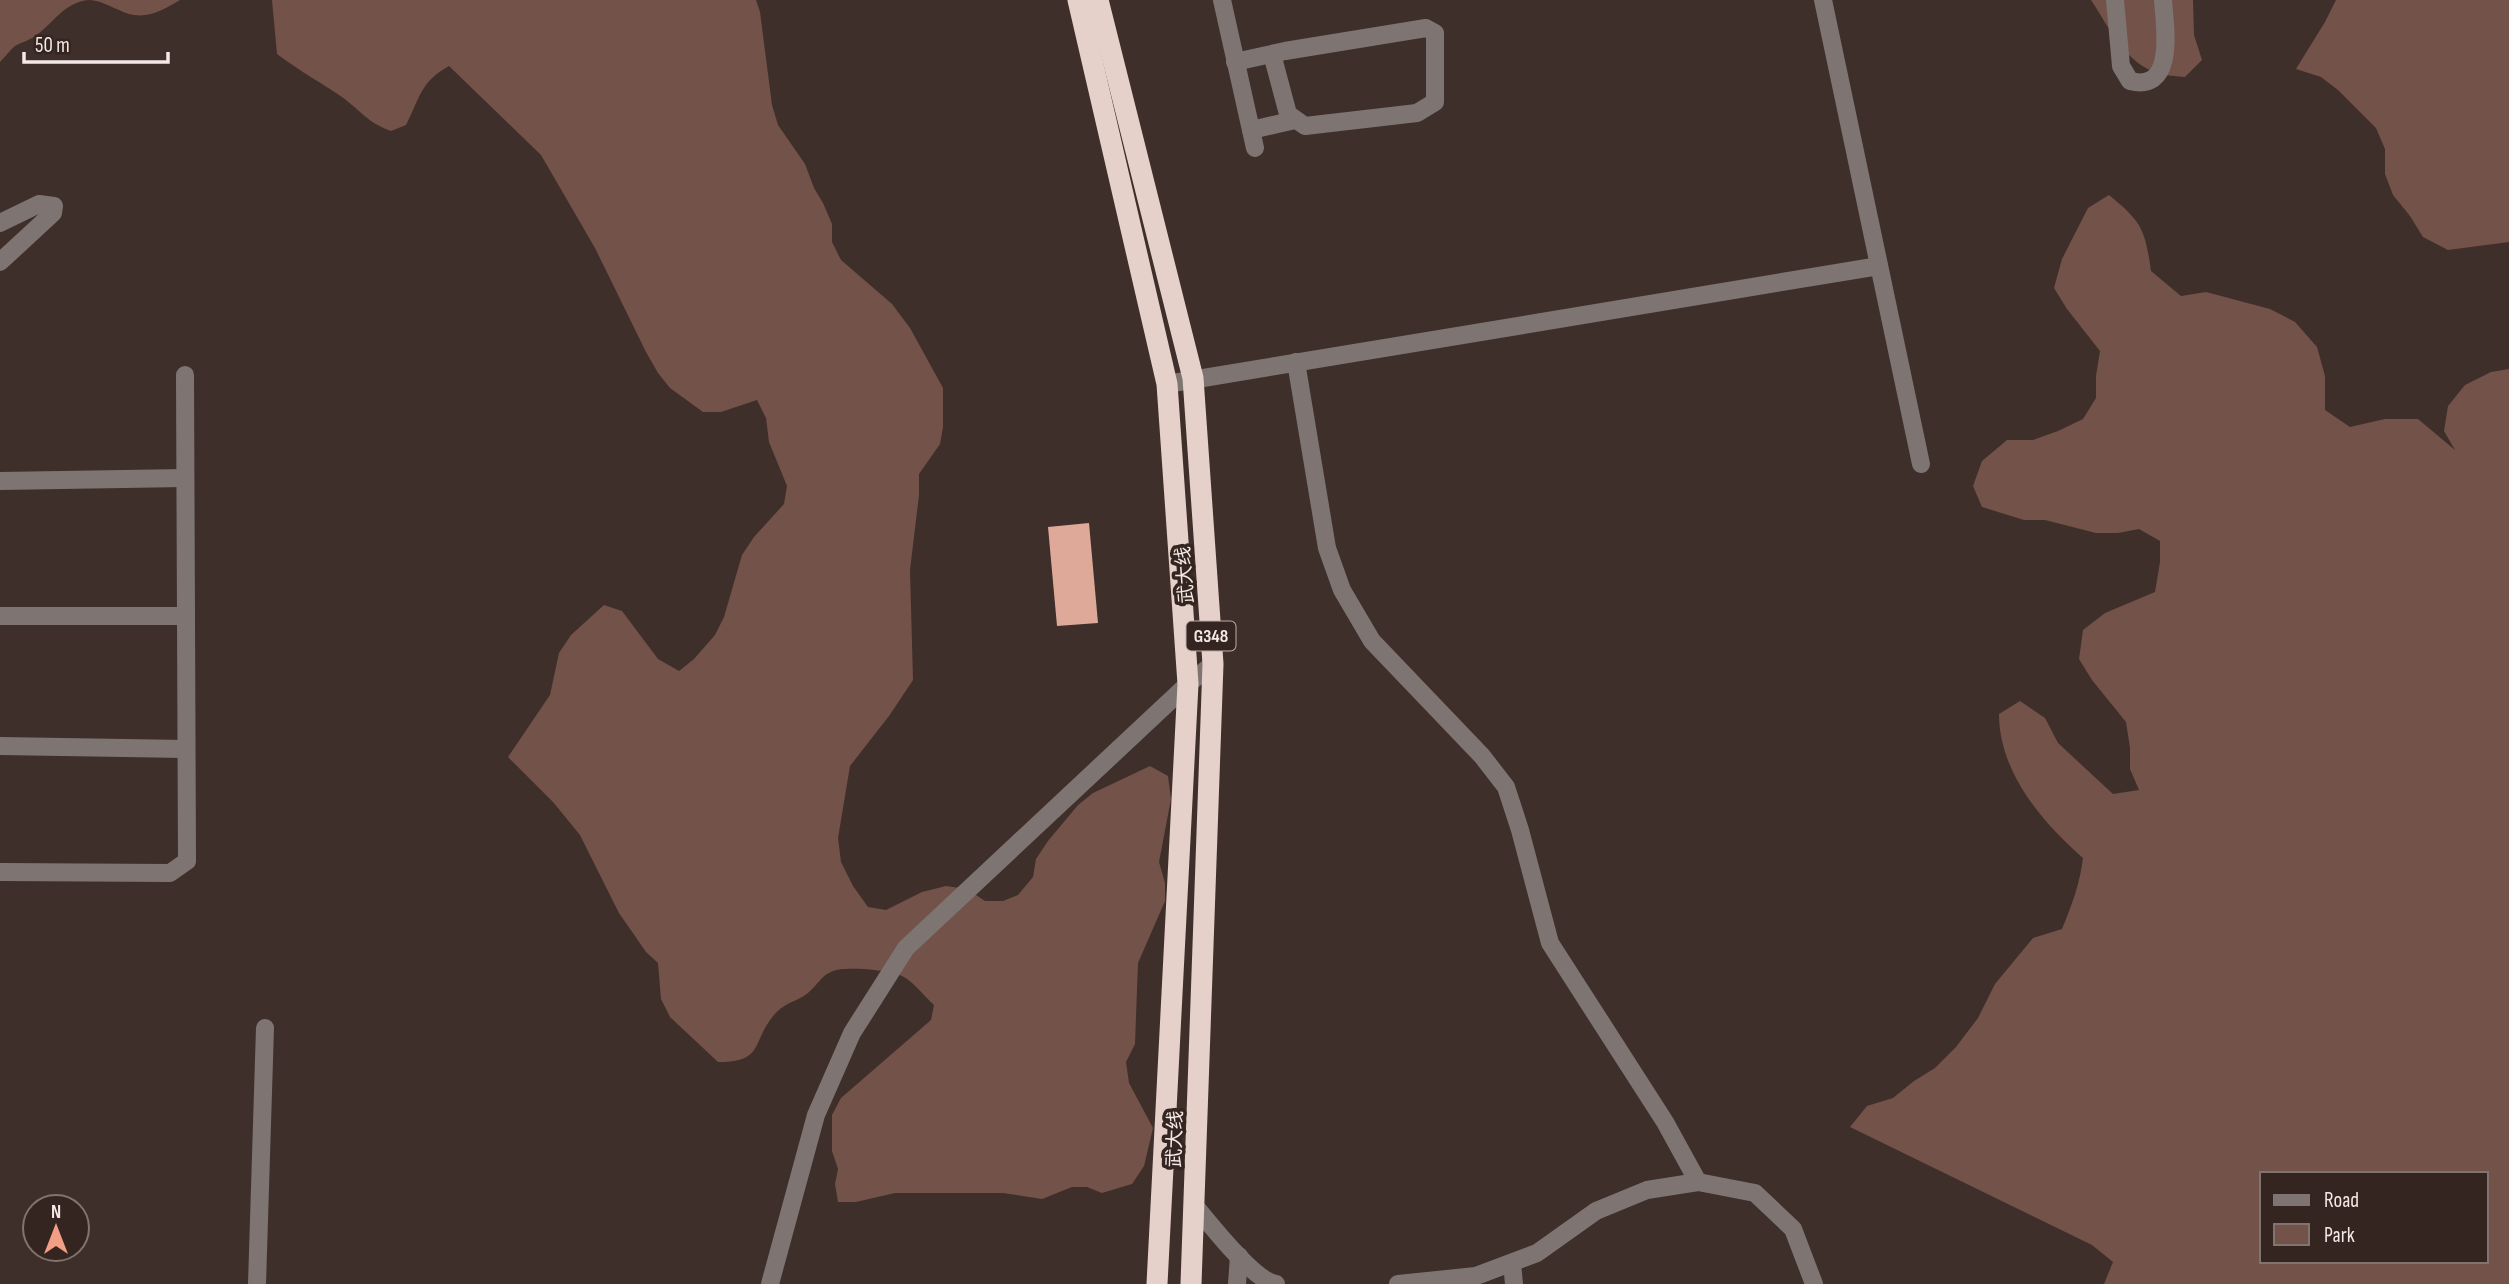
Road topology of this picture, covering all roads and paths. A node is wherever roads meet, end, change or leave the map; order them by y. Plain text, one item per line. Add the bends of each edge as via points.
1 (1078, 0) edge
2 (1098, 0) edge
3 (1222, 0) edge
4 (1823, 0) edge
5 (2115, 0) edge
6 (2163, 0) edge
7 (1272, 54) junction
8 (1236, 62) junction
9 (1295, 120) junction
10 (0, 223) edge
11 (0, 262) edge
12 (1879, 266) junction
13 (1296, 362) junction
14 (186, 374) dead end
15 (1193, 378) junction
16 (1167, 384) junction
17 (1921, 464) dead end
18 (186, 478) junction
19 (0, 481) edge
20 (0, 616) edge
21 (186, 616) junction
22 (1213, 664) junction
23 (1188, 684) junction
24 (0, 746) edge
25 (186, 749) junction
26 (0, 872) edge
27 (265, 1028) dead end
28 (1698, 1182) junction
29 (1195, 1206) junction
30 (1239, 1256) junction
31 (1512, 1263) junction
32 (257, 1284) edge
33 (770, 1284) edge
34 (1157, 1284) edge
35 (1191, 1284) edge
36 (1237, 1284) edge
37 (1276, 1284) edge
38 (1398, 1284) edge
39 (1514, 1284) edge
40 (1814, 1284) edge

1 - 16 highway, 武大线 / G348
2 - 15 highway, 武大线 / G348
3 - 8 street
4 - 12 street
5 - 6 street via 2121,66 2130,81 2141,83 2152,81 2160,72 2166,46
7 - 8 street
7 - 9 street via 1288,114
7 - 9 street via 1426,28 1435,33 1435,102 1416,114 1305,126
8 - 9 street via 1253,139
10 - 11 street via 39,204 54,206 53,213
12 - 13 street
12 - 17 street
13 - 15 street
13 - 28 street via 1327,548 1342,590 1371,641 1506,787 1550,943 1665,1122
14 - 18 street
15 - 16 street
15 - 22 highway, 武大线 / G348
16 - 23 highway, 武大线 / G348
18 - 19 street
18 - 21 street
20 - 21 street
21 - 25 street
22 - 23 street
22 - 29 highway, 武大线 / G348
23 - 33 street via 906,948 852,1034 816,1115
23 - 34 highway, 武大线 / G348
24 - 25 street
25 - 26 street via 187,861 170,873
27 - 32 street
28 - 31 street via 1647,1190 1597,1211 1537,1253
28 - 40 street via 1755,1193 1793,1229
29 - 30 street
29 - 35 highway, 武大线 / G348
30 - 36 street
30 - 37 street
31 - 38 street via 1476,1276
31 - 39 street

